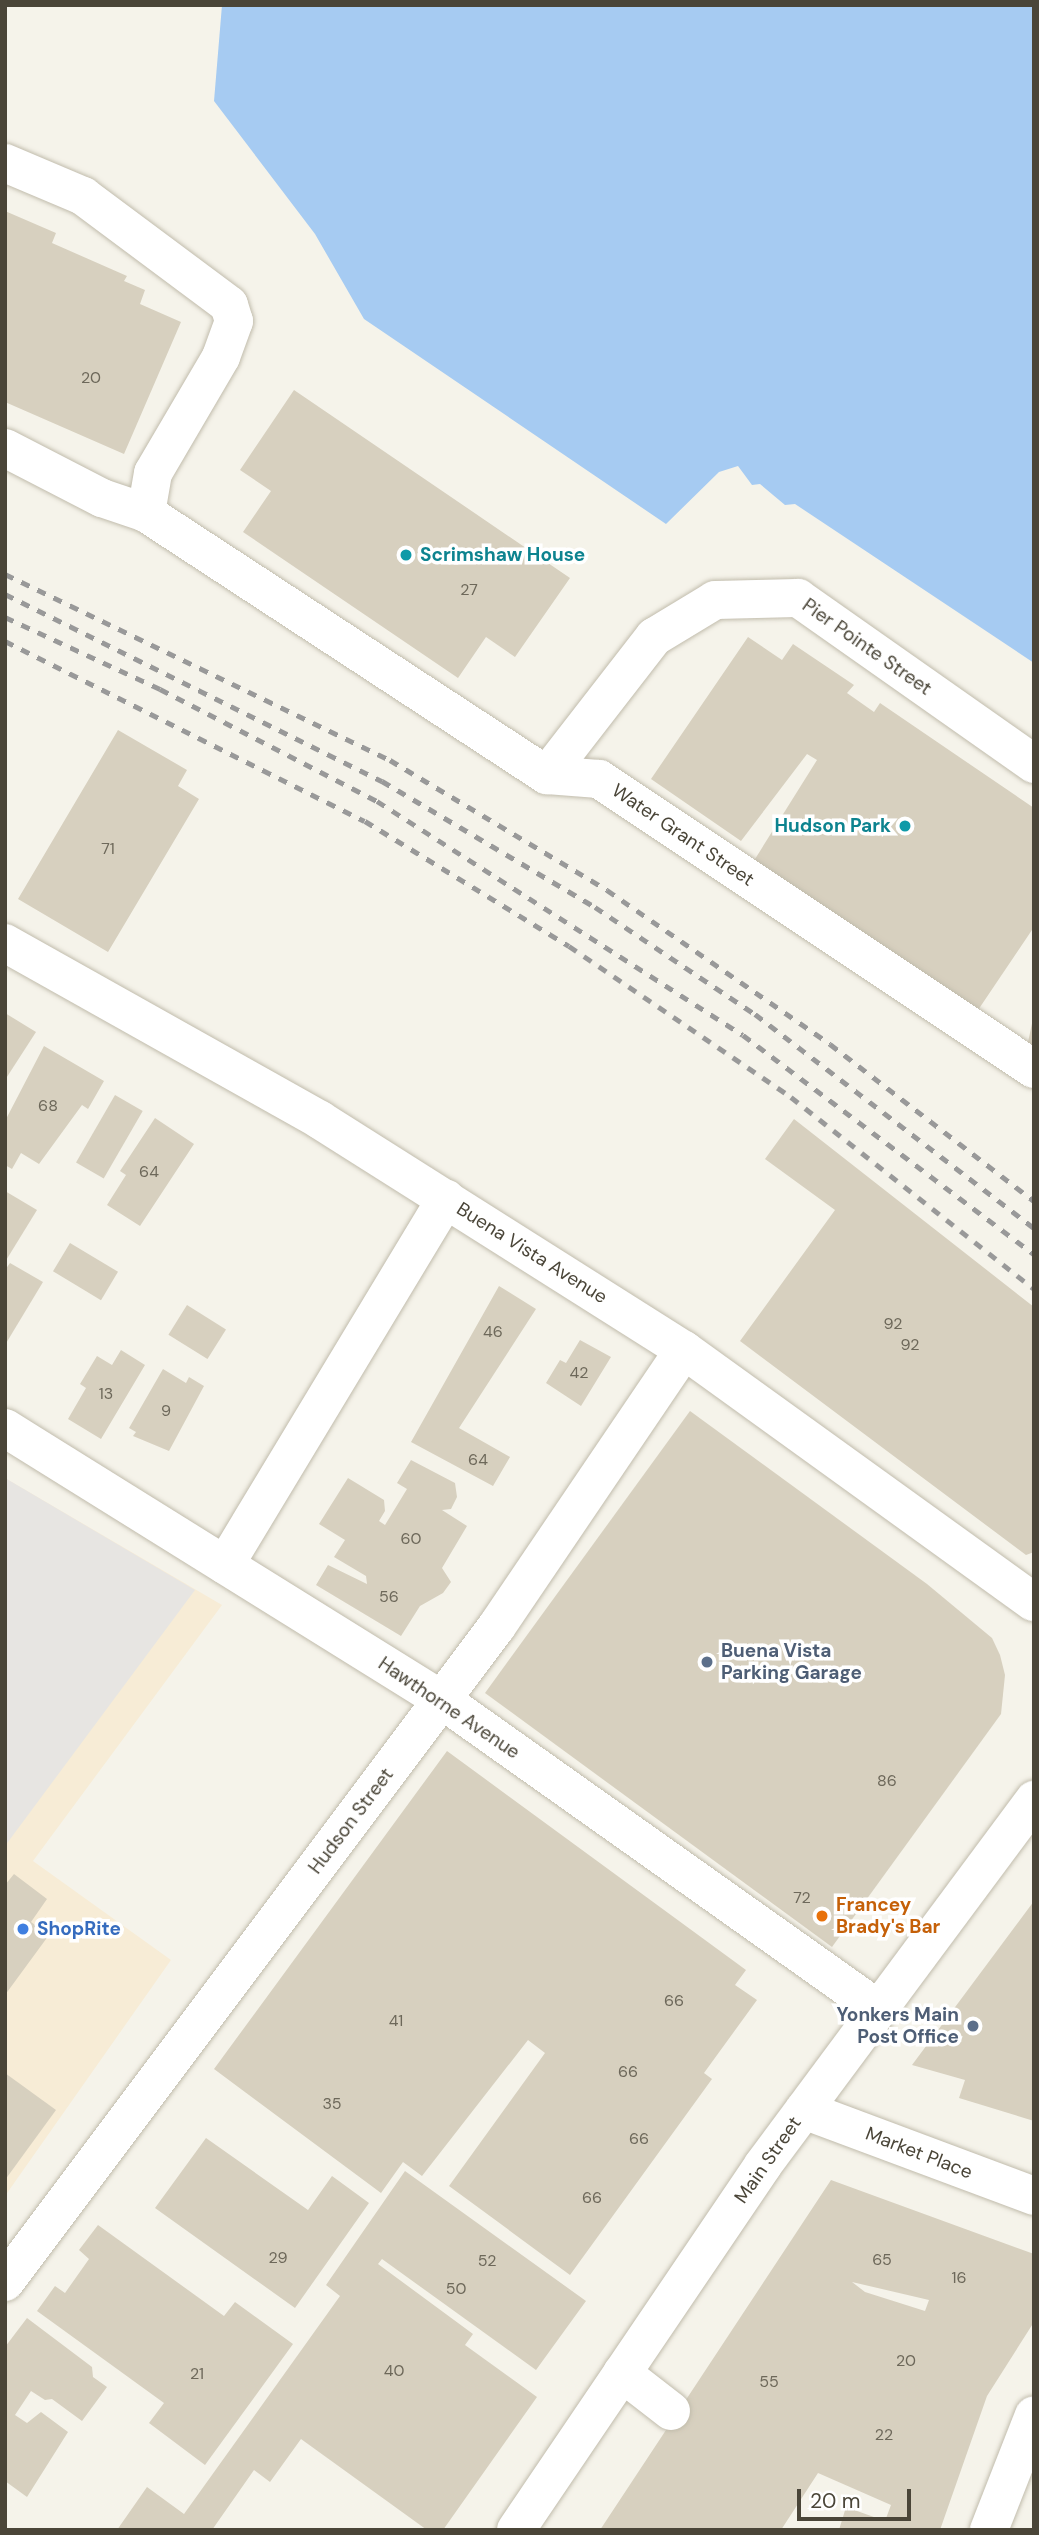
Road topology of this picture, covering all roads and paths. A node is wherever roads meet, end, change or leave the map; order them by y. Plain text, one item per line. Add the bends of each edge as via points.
1 (5, 163) edge
2 (5, 448) edge
3 (146, 513) junction
4 (1034, 764) edge
5 (547, 775) junction
6 (5, 943) edge
7 (1034, 1069) edge
8 (446, 1199) junction
9 (684, 1350) junction
10 (5, 1428) edge
11 (225, 1565) junction
12 (1034, 1602) edge
13 (442, 1700) junction
14 (1034, 1800) edge
15 (878, 2009) junction
16 (804, 2110) junction
17 (1034, 2196) edge
18 (5, 2282) edge
19 (622, 2374) junction
20 (671, 2410) dead end
21 (1034, 2415) edge
22 (516, 2530) edge
23 (989, 2530) edge

1 - 3 street via 83,196 229,305 234,321 221,357 153,473
2 - 3 street, Water Grant Street via 102,498
3 - 5 street, Water Grant Street
4 - 5 street, Pier Pointe Street via 798,598 715,600 654,637
5 - 7 street, Water Grant Street via 599,779
6 - 8 street, Buena Vista Avenue via 320,1119
8 - 9 street, Buena Vista Avenue
8 - 11 street
9 - 12 street, Buena Vista Avenue
9 - 13 street, Hudson Street via 498,1626
10 - 11 street, Hawthorne Avenue
11 - 13 street, Hawthorne Avenue
13 - 15 street, Hawthorne Avenue
13 - 18 street, Hudson Street
14 - 15 street, Main Street
15 - 16 street, Main Street
16 - 17 street, Market Place
16 - 19 street, Main Street
19 - 20 street
19 - 22 street, Main Street
21 - 23 street

